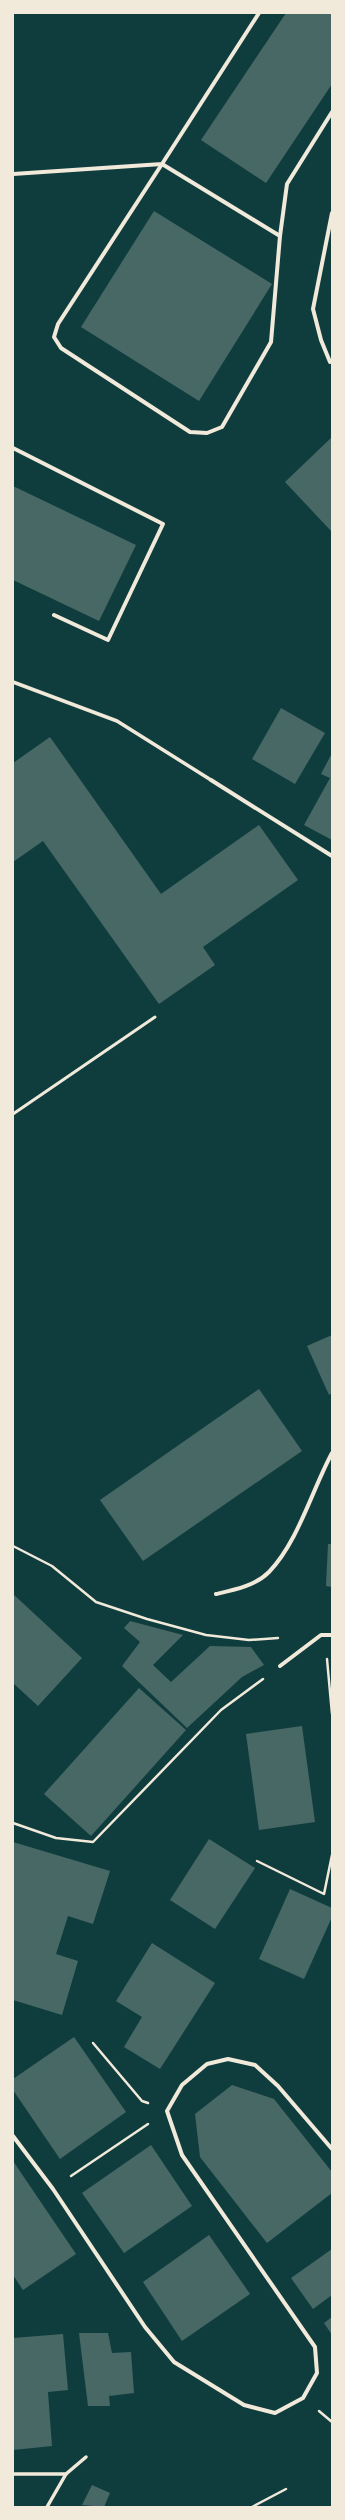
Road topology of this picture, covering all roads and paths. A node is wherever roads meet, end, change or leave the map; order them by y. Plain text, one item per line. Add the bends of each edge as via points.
1 (259, 13) edge
2 (332, 112) edge
3 (162, 164) junction
4 (13, 174) edge
5 (332, 213) edge
6 (280, 236) junction
7 (331, 362) edge
8 (13, 448) edge
9 (54, 615) dead end
10 (13, 682) edge
11 (211, 780) joint
12 (332, 856) edge
13 (155, 1017) dead end
14 (13, 1114) edge
15 (332, 1453) edge
16 (13, 1546) edge
17 (216, 1594) dead end
18 (332, 1635) edge
19 (323, 1636) junction
20 (280, 1666) joint
21 (332, 1714) edge
22 (13, 1823) edge
23 (332, 1855) edge
24 (257, 1861) dead end
25 (93, 2043) dead end
26 (167, 2111) junction
27 (13, 2136) edge
28 (332, 2149) edge
29 (52, 2189) junction
30 (86, 2457) dead end
31 (13, 2474) edge
32 (66, 2474) junction
33 (286, 2489) dead end
34 (47, 2507) edge
35 (252, 2507) edge

1 - 3 street
2 - 6 street via 287,184
3 - 4 street
3 - 6 street
3 - 6 street via 58,324 54,338 61,348 190,432 207,433 222,427 271,342
5 - 7 street via 313,309 321,340
8 - 9 street via 163,524 108,640
10 - 11 street via 117,721
11 - 12 street
13 - 14 lane
15 - 17 street via 288,1544 268,1572 242,1588
16 - 19 path via 52,1566 96,1602 147,1619 206,1634 249,1640
18 - 19 street
19 - 20 street
19 - 21 path
20 - 22 path via 221,1710 93,1842 56,1838
23 - 24 path via 324,1894
25 - 26 path via 142,2101
26 - 28 street via 182,2085 207,2064 235,2060 255,2065 278,2086
26 - 29 path
26 - 29 street via 182,2155 315,2347 317,2373 303,2398 275,2413 244,2405 174,2362 145,2327
27 - 29 street
30 - 32 street
31 - 32 street
32 - 34 street
33 - 35 path

